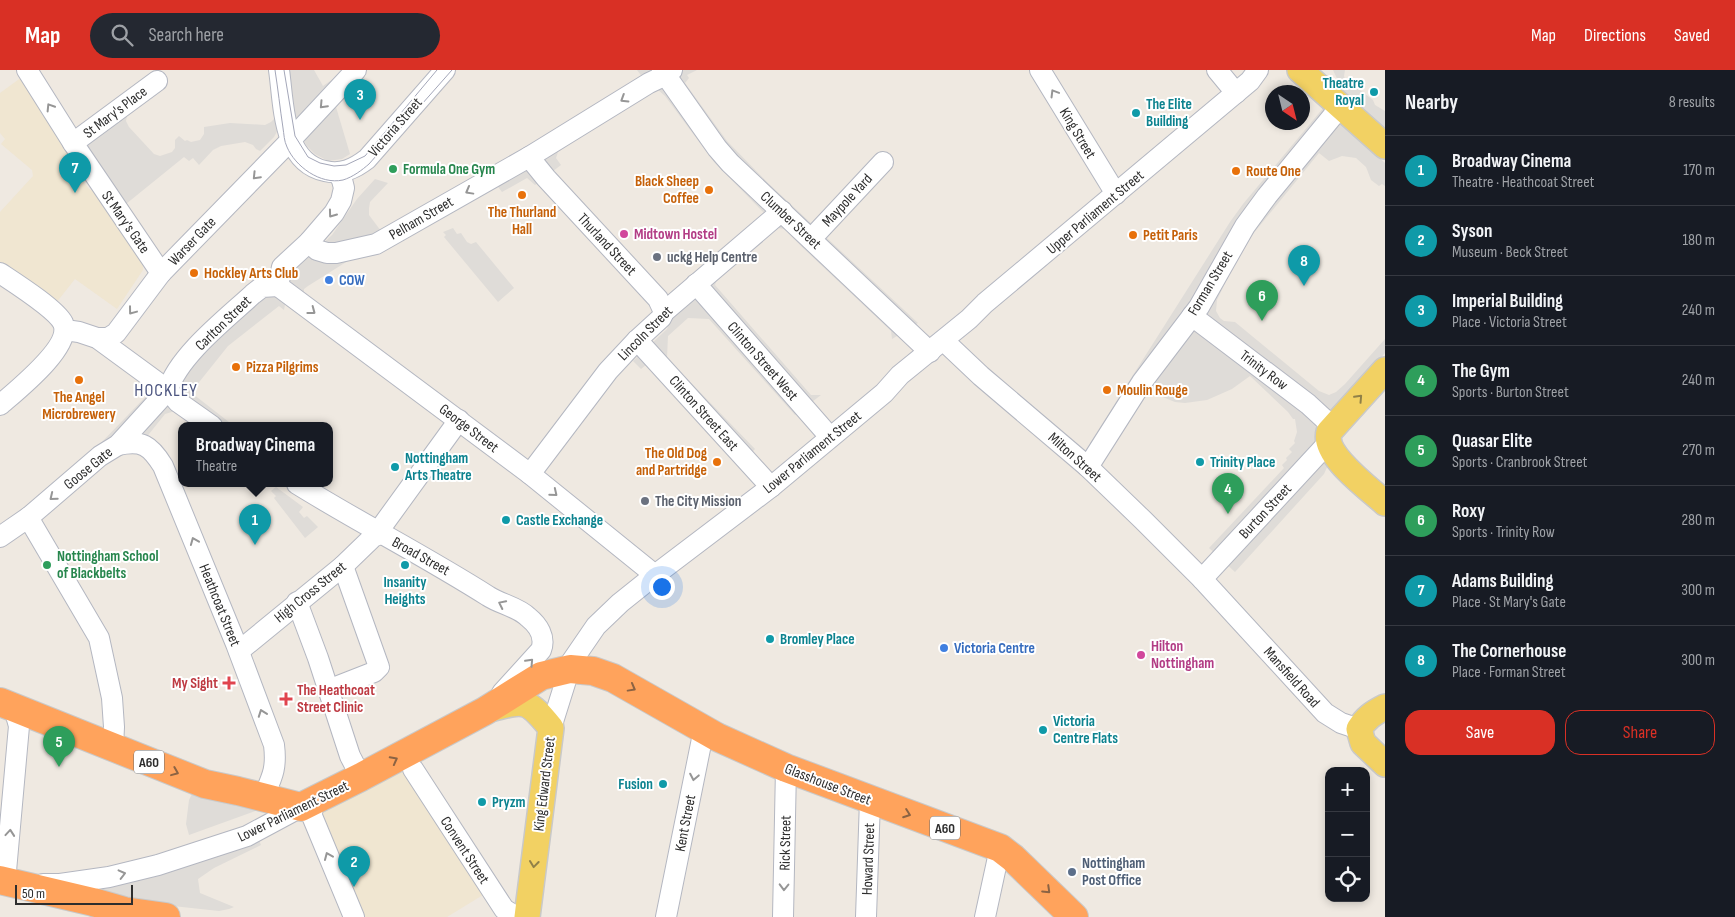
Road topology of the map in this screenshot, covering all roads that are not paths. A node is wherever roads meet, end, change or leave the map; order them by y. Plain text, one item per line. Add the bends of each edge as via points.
1 (27, 70) edge
2 (279, 70) edge
3 (356, 70) edge
4 (445, 70) edge
5 (1040, 70) edge
6 (1217, 70) edge
7 (1272, 70) edge
8 (1300, 70) edge
9 (1321, 70) edge
10 (667, 72) edge
11 (157, 81) dead end
12 (1248, 81) edge
13 (1337, 102) junction
14 (290, 141) junction
15 (73, 143) junction
16 (1385, 146) edge
17 (529, 157) junction
18 (883, 162) dead end
19 (338, 173) junction
20 (1116, 194) junction
21 (782, 211) junction
22 (811, 239) junction
23 (308, 242) junction
24 (0, 273) edge
25 (161, 273) junction
26 (696, 284) junction
27 (278, 286) junction
28 (664, 312) junction
29 (1192, 316) junction
30 (65, 330) junction
31 (96, 338) junction
32 (637, 340) junction
33 (937, 346) junction
34 (1385, 370) edge
35 (168, 390) junction
36 (0, 405) edge
37 (459, 420) junction
38 (206, 422) edge
39 (1331, 435) junction
40 (830, 437) junction
41 (118, 445) junction
42 (1088, 467) junction
43 (530, 474) junction
44 (302, 487) edge
45 (771, 487) junction
46 (1385, 503) edge
47 (29, 517) junction
48 (380, 534) junction
49 (0, 537) edge
50 (343, 566) junction
51 (655, 575) junction
52 (1202, 578) junction
53 (297, 602) junction
54 (620, 604) junction
55 (540, 632) joint
56 (239, 651) junction
57 (570, 669) junction
58 (603, 674) junction
59 (328, 690) junction
60 (7, 705) edge
61 (1385, 708) edge
62 (485, 711) junction
63 (551, 728) junction
64 (704, 729) junction
65 (1359, 729) junction
66 (113, 747) junction
67 (1385, 764) edge
68 (786, 768) junction
69 (413, 769) dead end
70 (362, 777) junction
71 (264, 798) junction
72 (870, 800) junction
73 (310, 802) junction
74 (1000, 848) junction
75 (8, 882) edge
76 (105, 911) edge
77 (527, 916) edge
78 (166, 917) edge
79 (354, 917) edge
80 (666, 917) edge
81 (783, 917) edge
82 (866, 917) edge
83 (985, 917) edge
84 (1074, 917) edge

15 -> 1 street, St Mary's Gate
2 - 14 street
3 -> 14 street, Warser Gate
4 - 19 street, Victoria Street via 367,159 357,167
20 -> 5 street, King Street
6 - 12 street
7 - 12 street, Upper Parliament Street
8 - 13 main road
9 - 13 main road
10 -> 17 street, Pelham Street
10 - 21 street, Clumber Street via 671,84 717,148
11 - 15 street, St Mary's Place
12 - 20 street, Upper Parliament Street
13 - 16 main road
13 - 29 street, Forman Street via 1245,226
14 - 19 street via 313,168
14 -> 25 street, Warser Gate
15 - 25 street, St Mary's Gate
17 -> 23 street, Pelham Street via 376,244 336,254 317,250
17 - 28 street, Thurland Street via 658,299
18 - 22 street, Maypole Yard
19 -> 23 street via 344,188 341,201
20 - 33 street, Upper Parliament Street
21 - 22 street, Clumber Street
21 - 26 street, Lincoln Street
22 - 33 street, Clumber Street
23 - 27 street via 282,267
24 - 30 street via 53,312
25 -> 31 street, Warser Gate via 116,333 108,338
26 - 28 street, Lincoln Street
26 - 40 street, Clinton Street West
27 - 35 street, Carlton Street via 262,287 218,326 189,356 171,380
27 -> 37 street, George Street
28 - 32 street, Lincoln Street
29 - 39 street, Trinity Row via 1308,404
29 - 42 street, Forman Street via 1142,382
30 - 31 street
30 - 36 street via 56,350
31 - 35 street
32 - 43 street, Lincoln Street via 608,371
32 - 45 street, Clinton Street East
33 - 40 street, Lower Parliament Street
33 - 42 street, Milton Street via 981,376
39 -> 34 main road, Burton Street
35 - 38 street via 178,402
35 - 41 street, Goose Gate
37 - 43 street, George Street
37 - 48 street via 380,529
39 - 46 main road via 1343,465
39 - 52 street, Burton Street
40 - 45 street, Lower Parliament Street
41 -> 47 street, Goose Gate via 100,456
56 -> 41 street, Heathcoat Street via 163,466 147,447 131,443
42 - 52 street, Milton Street
43 -> 51 street, George Street
44 - 48 street, Broad Street
45 - 51 street, Lower Parliament Street
47 - 49 street, Goose Gate
47 - 66 street via 99,638 112,698
48 - 50 street, High Cross Street via 373,536
55 -> 48 street, Broad Street via 527,615 496,601 434,562
50 - 53 street, High Cross Street
50 - 59 street via 379,668
51 - 54 street, Lower Parliament Street
52 - 65 street, Mansfield Road via 1325,713
53 - 56 street, High Cross Street
53 - 59 street
54 - 57 street, Lower Parliament Street via 596,626 575,655
54 - 58 street, Lower Parliament Street via 594,643 593,651
62 -> 55 street, Lower Parliament Street via 541,650
71 -> 56 street, Heathcoat Street via 275,770 274,745
57 - 58 highway, Glasshouse Street / A60
57 - 62 highway, Lower Parliament Street / A60 via 542,676
57 - 63 street, Lower Parliament Street
58 -> 64 highway, Glasshouse Street / A60
59 - 70 street via 350,756
60 - 66 highway, A60
75 -> 60 street via 19,726
61 - 65 main road via 1364,720
62 - 63 main road, King Edward Street via 519,702 535,709
70 -> 62 highway, Lower Parliament Street / A60
63 -> 77 main road, King Edward Street
64 - 68 highway, Glasshouse Street / A60
64 -> 80 street, Kent Street
65 - 67 main road via 1363,743
66 -> 71 highway, A60 via 205,784
68 - 72 highway, Glasshouse Street / A60
68 -> 81 street, Rick Street
69 - 77 street, Convent Street via 504,909
70 - 73 highway, Lower Parliament Street / A60
71 - 73 highway, A60
72 -> 74 highway, Glasshouse Street / A60
72 - 82 street, Howard Street
75 -> 73 street, Lower Parliament Street via 60,884 158,865 247,836
79 -> 73 street via 312,816 314,802
74 - 83 street
74 -> 84 highway, Glasshouse Street / A60
75 - 76 highway
76 - 78 highway

